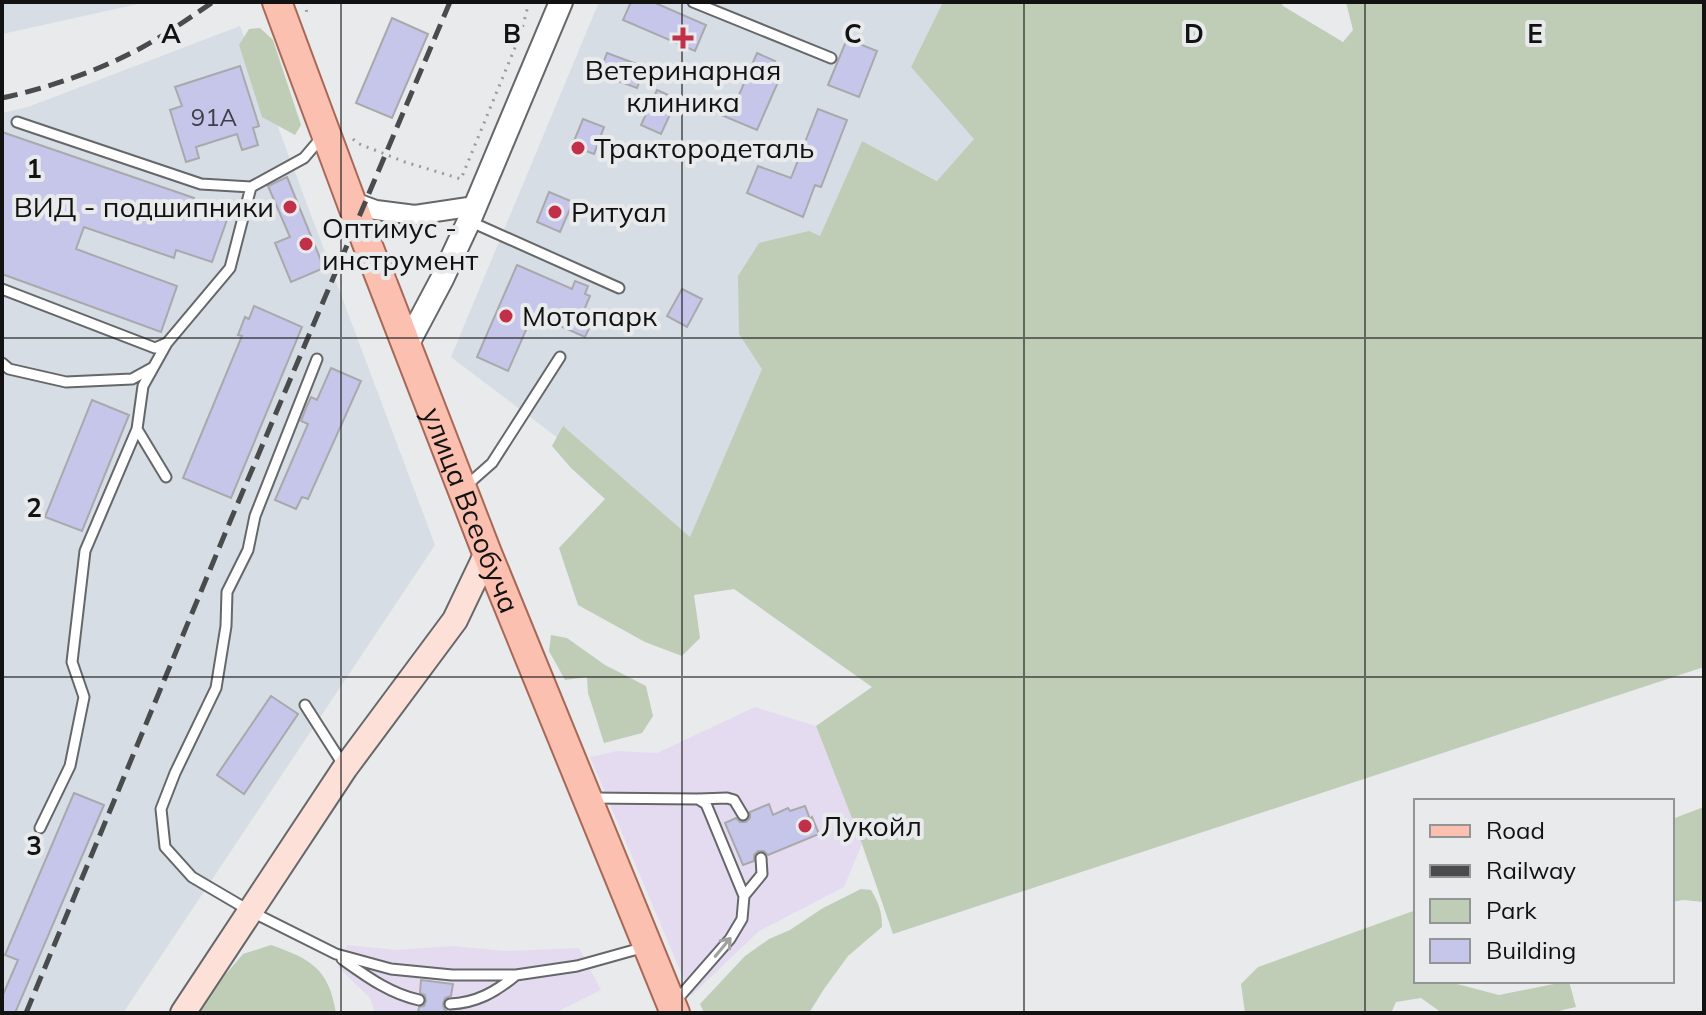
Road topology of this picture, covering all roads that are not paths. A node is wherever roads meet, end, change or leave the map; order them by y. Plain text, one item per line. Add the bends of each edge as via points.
1 (277, 2) edge
2 (561, 2) edge
3 (693, 2) edge
4 (831, 58) dead end
5 (17, 122) dead end
6 (337, 134) junction
7 (251, 187) junction
8 (351, 201) junction
9 (472, 214) junction
10 (619, 288) dead end
11 (2, 289) edge
12 (167, 343) junction
13 (407, 345) junction
14 (560, 357) dead end
15 (317, 359) dead end
16 (2, 363) edge
17 (154, 366) junction
18 (137, 429) junction
19 (166, 477) dead end
20 (463, 488) junction
21 (487, 553) junction
22 (305, 705) dead end
23 (345, 768) junction
24 (588, 798) junction
25 (698, 799) junction
26 (743, 815) dead end
27 (40, 828) dead end
28 (761, 858) dead end
29 (744, 896) junction
30 (250, 911) junction
31 (648, 946) junction
32 (336, 954) junction
33 (516, 975) junction
34 (419, 1000) dead end
35 (450, 1004) dead end
36 (674, 1009) edge
37 (183, 1013) edge

1 - 6 main road, улица Всеобуча
2 - 9 street
3 - 4 lane
5 - 7 lane via 201,184
6 - 7 lane
6 - 8 main road, улица Всеобуча
7 - 12 lane via 230,268
8 - 9 street via 415,215
8 - 13 main road, улица Всеобуча
9 - 10 lane
9 - 13 street
11 - 12 lane via 155,348
12 - 17 lane
13 - 20 main road, улица Всеобуча
14 - 20 lane via 492,463
15 - 30 lane via 255,516 248,550 227,592 216,688 161,809 165,847 192,877
16 - 17 lane via 66,382 132,379
17 - 18 lane via 143,386
18 - 19 lane
18 - 27 lane via 85,551 72,662 84,697 70,766
20 - 21 main road, улица Всеобуча
21 - 23 main road via 455,620
21 - 24 main road, улица Всеобуча
22 - 23 lane
23 - 30 main road
24 - 25 lane
24 - 31 main road, улица Всеобуча
25 - 26 lane via 734,800
25 - 29 lane via 706,804
28 - 29 lane via 762,874
36 -> 29 lane via 734,933 742,919
30 - 32 lane
30 - 37 main road
31 - 33 lane via 577,966
31 - 36 main road, улица Всеобуча
32 - 33 lane via 391,969
32 - 34 lane via 386,988
33 - 35 lane via 483,998

